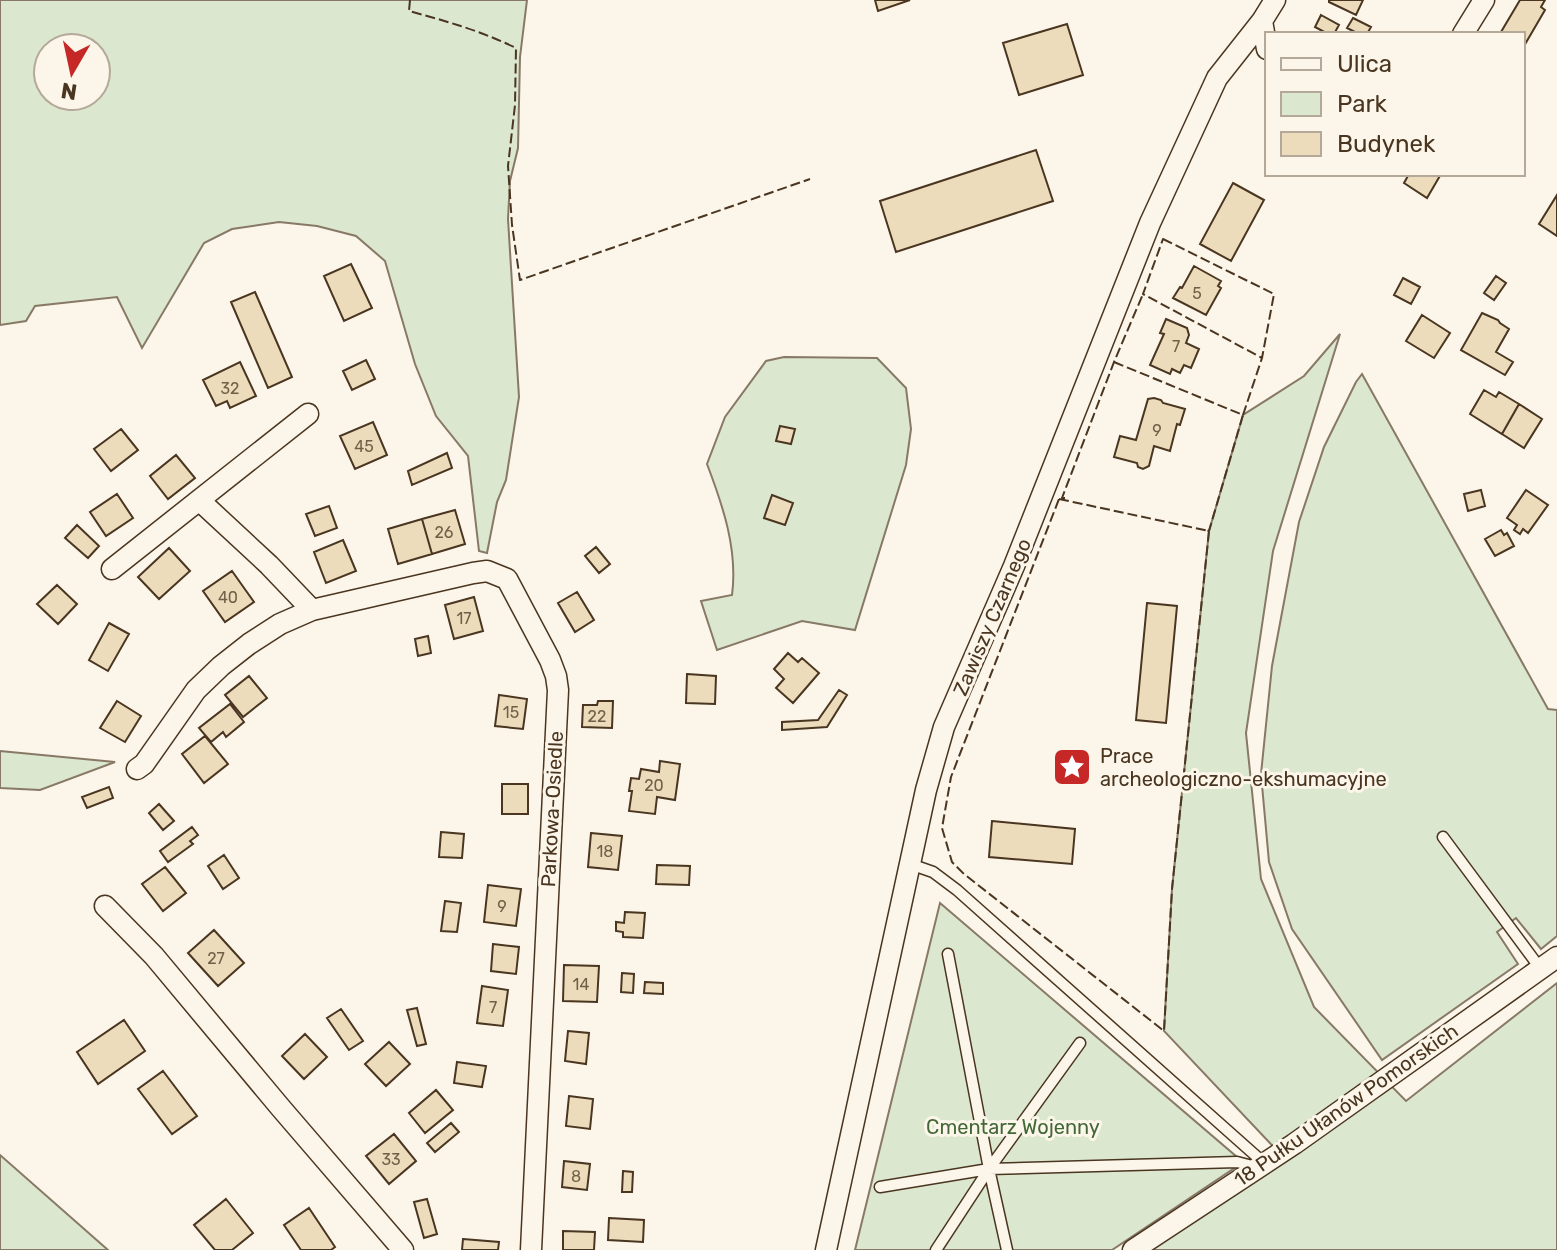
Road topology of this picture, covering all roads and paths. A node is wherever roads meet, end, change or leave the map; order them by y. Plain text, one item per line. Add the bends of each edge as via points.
1 (1275, 0) edge
2 (1484, 0) edge
3 (1262, 21) junction
4 (1464, 32) edge
5 (1265, 38) edge
6 (308, 414) dead end
7 (199, 500) junction
8 (112, 569) dead end
9 (312, 610) junction
10 (137, 769) dead end
11 (1443, 837) dead end
12 (910, 864) junction
13 (105, 906) dead end
14 (948, 954) dead end
15 (1548, 963) edge
16 (1080, 1043) dead end
17 (1261, 1165) junction
18 (989, 1169) junction
19 (880, 1187) dead end
20 (403, 1250) edge
21 (531, 1250) edge
22 (826, 1250) edge
23 (936, 1250) edge
24 (1007, 1250) edge
25 (1133, 1250) edge

1 - 3 street, Zawiszy Czarnego
2 - 4 street
3 - 5 street
3 - 12 street, Zawiszy Czarnego via 1217,78 1150,223 944,727
6 - 7 street
7 - 8 street
7 - 9 street
9 - 10 street, Parkowa-Osiedle via 280,624 221,666 196,690
9 - 21 street, Parkowa-Osiedle via 487,571 507,579 556,676
11 - 15 lane
12 - 17 lane via 933,872 957,890
12 - 22 street, Zawiszy Czarnego
13 - 20 street via 154,956
14 - 18 lane
15 - 17 street, 18 Pułku Ułanów Pomorskich
16 - 18 lane
17 - 18 lane
17 - 25 street, 18 Pułku Ułanów Pomorskich
18 - 19 lane
18 - 23 lane
18 - 24 lane

